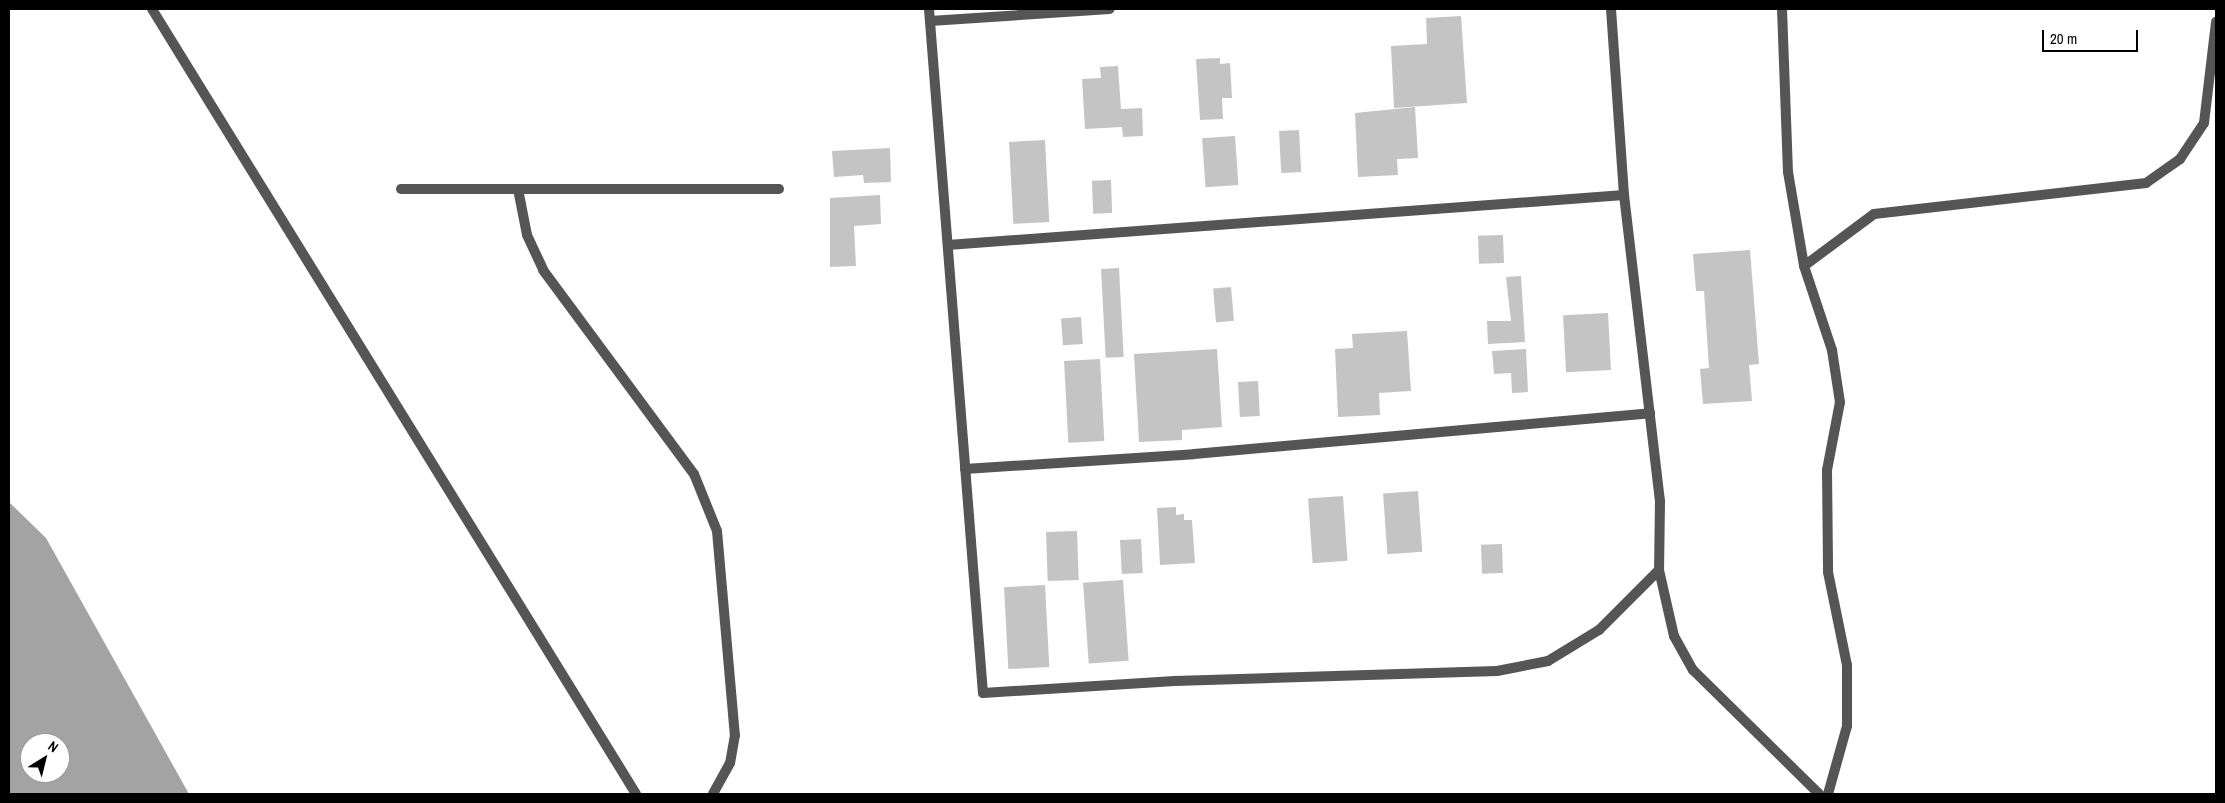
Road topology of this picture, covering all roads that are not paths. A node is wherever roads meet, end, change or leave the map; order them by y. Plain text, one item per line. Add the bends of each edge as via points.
1 (152, 9) edge
2 (929, 9) edge
3 (1110, 9) edge
4 (1611, 9) edge
5 (1782, 9) edge
6 (930, 21) junction
7 (2216, 22) edge
8 (401, 189) dead end
9 (518, 189) junction
10 (779, 189) dead end
11 (1624, 195) junction
12 (948, 245) junction
13 (1804, 266) junction
14 (1650, 413) junction
15 (965, 469) junction
16 (1659, 570) junction
17 (636, 794) edge
18 (713, 794) edge
19 (1819, 794) edge
20 (1828, 794) edge

1 - 17 street
2 - 6 street
3 - 6 street
4 - 11 street
5 - 13 street via 1788,172
6 - 12 street
7 - 13 street via 2204,123 2180,159 2146,183 1874,214
8 - 9 street
9 - 10 street
9 - 18 street via 527,234 543,270 694,474 717,531 735,735 730,763
11 - 12 street
11 - 14 street
12 - 15 street
13 - 20 street via 1832,350 1840,402 1827,470 1828,563 1847,665 1847,726
14 - 15 street via 1194,454
14 - 16 street via 1660,500
15 - 16 street via 983,693 1175,681 1497,671 1548,661 1599,630
16 - 19 street via 1674,636 1693,670

